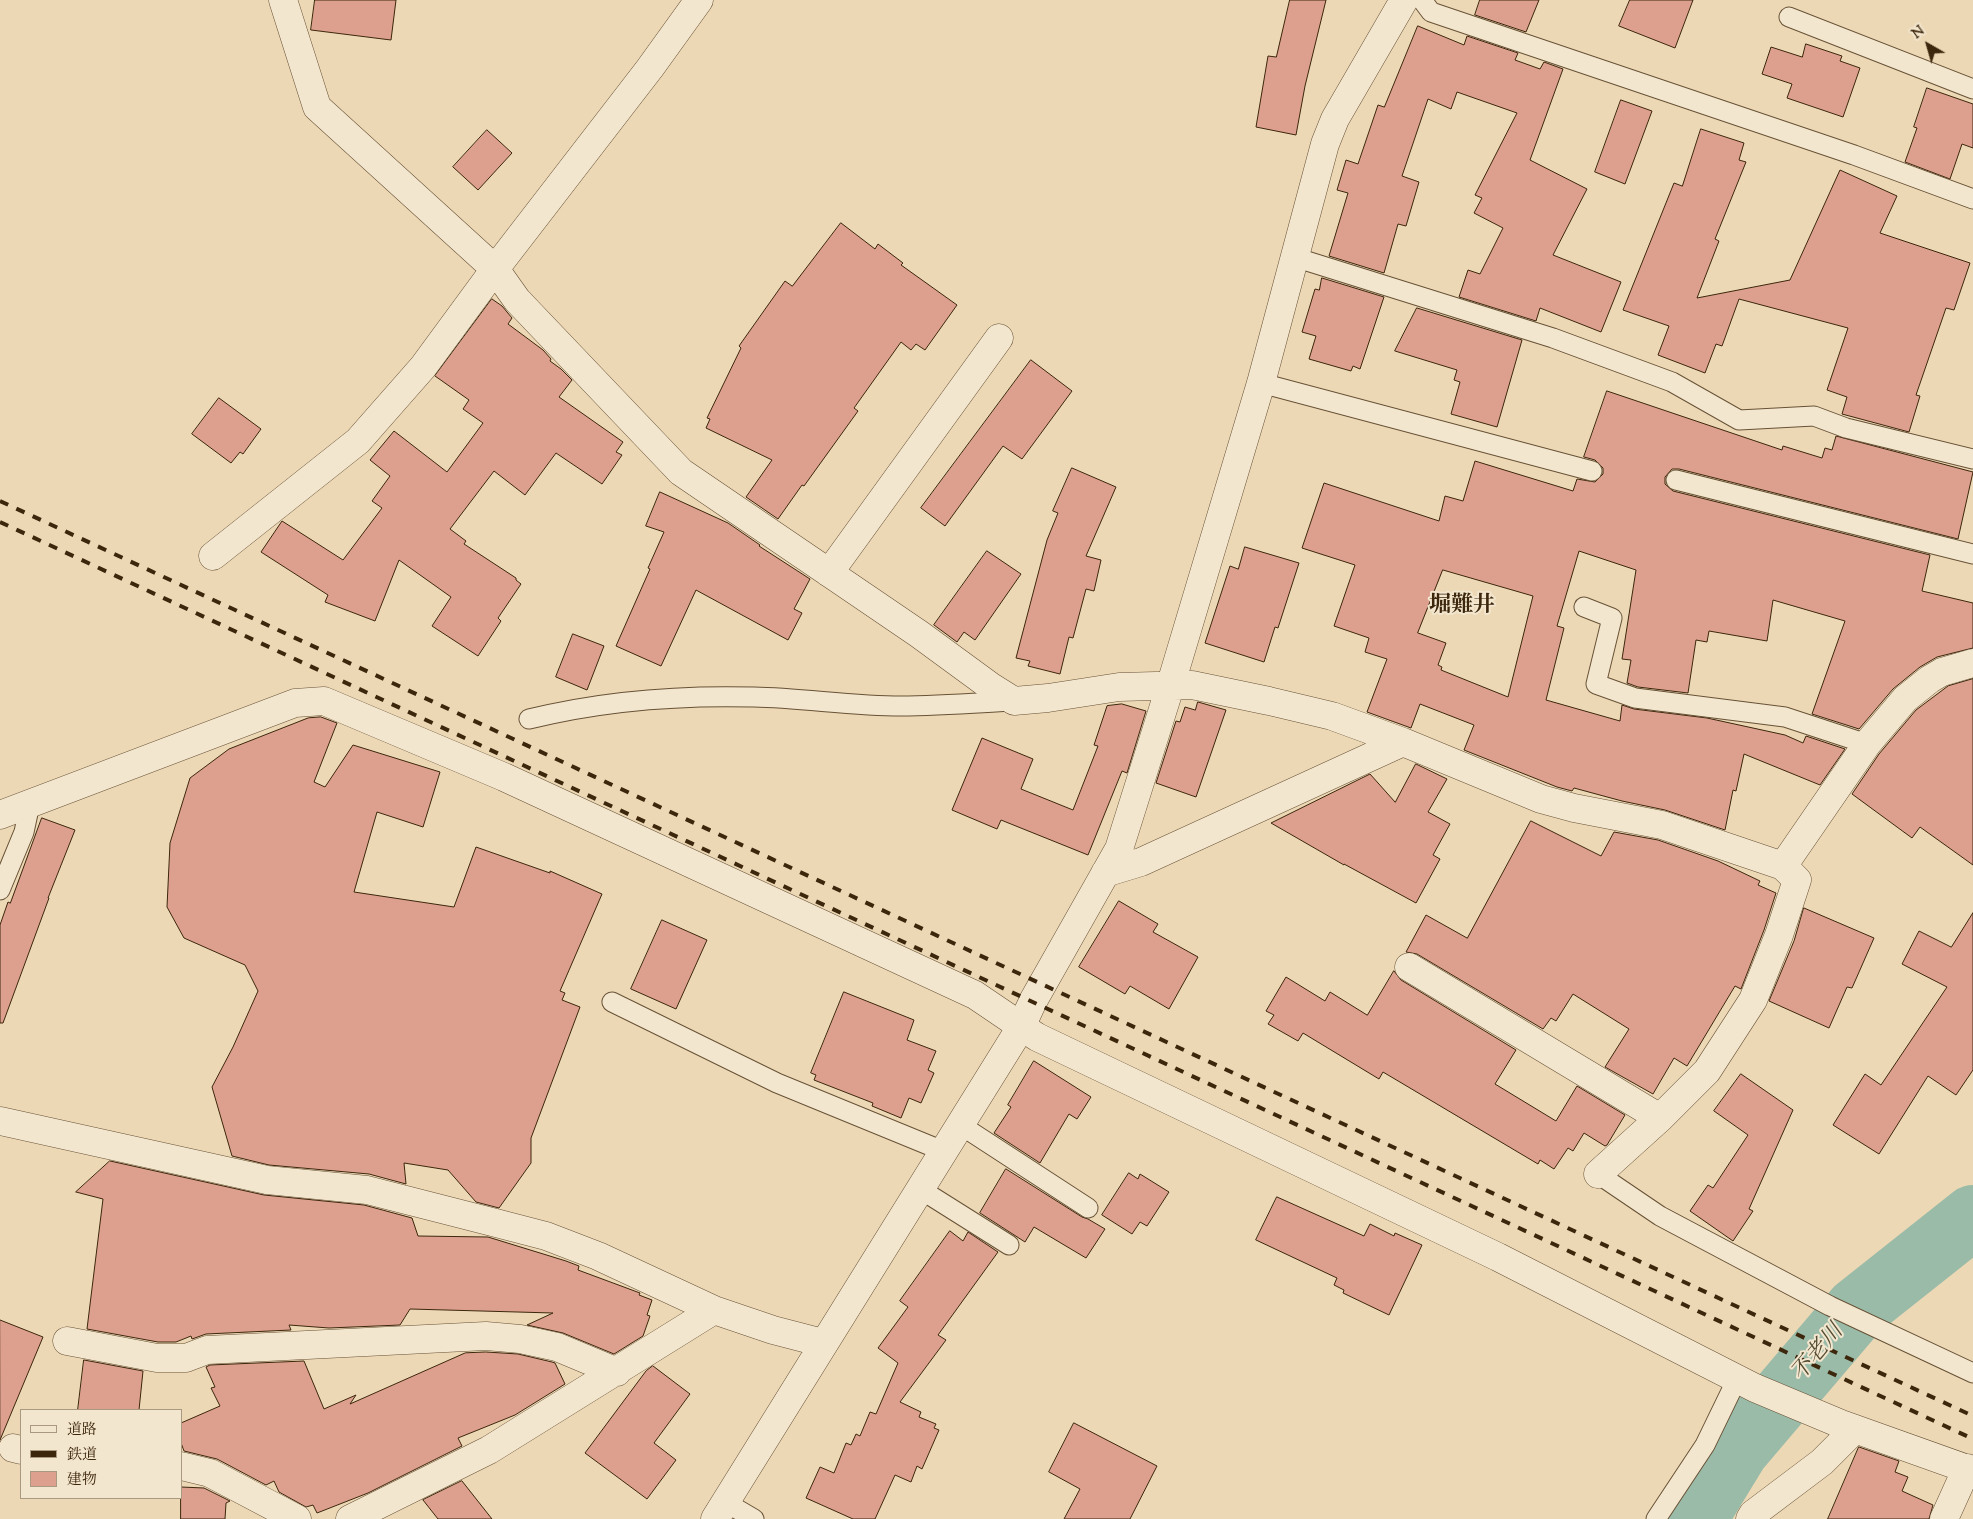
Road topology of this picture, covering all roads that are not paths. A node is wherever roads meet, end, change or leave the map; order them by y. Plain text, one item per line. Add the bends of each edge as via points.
1 (283, 0) edge
2 (699, 0) edge
3 (1404, 0) edge
4 (1422, 0) edge
5 (1789, 17) dead end
6 (1973, 89) edge
7 (1973, 199) edge
8 (1294, 257) junction
9 (495, 269) junction
10 (999, 338) dead end
11 (1261, 383) junction
12 (1973, 459) edge
13 (1592, 471) dead end
14 (1676, 480) dead end
15 (1973, 554) edge
16 (213, 556) dead end
17 (829, 573) junction
18 (1584, 607) dead end
19 (1973, 663) edge
20 (1170, 687) junction
21 (1014, 701) junction
22 (529, 720) dead end
23 (1403, 742) junction
24 (1867, 744) junction
25 (30, 804) junction
26 (0, 815) edge
27 (1783, 866) junction
28 (1105, 873) junction
29 (0, 890) edge
30 (1409, 967) dead end
31 (612, 1002) dead end
32 (1021, 1027) junction
33 (1660, 1118) junction
34 (0, 1121) edge
35 (959, 1124) junction
36 (943, 1151) junction
37 (1598, 1174) joint
38 (920, 1189) junction
39 (1088, 1208) dead end
40 (1009, 1245) dead end
41 (714, 1310) junction
42 (67, 1341) dead end
43 (823, 1343) junction
44 (617, 1372) junction
45 (1973, 1373) edge
46 (1746, 1384) junction
47 (1848, 1427) junction
48 (182, 1466) edge
49 (1970, 1470) edge
50 (720, 1511) edge
51 (297, 1519) edge
52 (350, 1519) edge
53 (754, 1519) edge
54 (1656, 1519) edge
55 (1750, 1519) edge
56 (1944, 1519) edge

1 - 9 street via 317,107
2 - 9 street
3 - 8 street via 1335,119
4 - 7 lane via 1431,12 1854,155
5 - 6 lane
8 - 11 street
8 - 12 lane via 1553,338 1672,382 1739,420 1814,416 1846,428
9 - 16 street via 423,367 358,441
9 - 17 street via 517,300 681,472
10 - 17 street
11 - 13 lane
11 - 20 street
14 - 15 lane
17 - 21 street
18 - 24 lane via 1612,618 1596,684 1635,698 1785,717
19 - 24 street via 1930,678 1905,698
20 - 21 street via 1120,687
20 - 23 street via 1192,685 1287,705 1332,716
20 - 28 street via 1119,849
21 - 22 lane via 900,706 753,697 684,698 608,704
23 - 27 street via 1541,799 1662,826
23 - 28 street via 1141,862
24 - 27 street
25 - 26 street
25 - 29 lane via 24,832
25 - 32 street via 295,703 324,701 504,777 966,991
27 - 33 street via 1797,880 1753,1000 1707,1071
28 - 32 street
30 - 33 street
31 - 36 lane via 777,1083
32 - 35 street
32 - 46 street via 1498,1257
33 - 37 street
34 - 41 street via 267,1180 367,1190 546,1236 598,1256
35 - 36 street
35 - 39 lane
36 - 38 street
37 - 45 lane via 1660,1216 1830,1306
38 - 40 lane
38 - 43 street
41 - 43 street
41 - 44 street
42 - 44 street via 156,1358 186,1358 207,1350 486,1336 520,1339 557,1348
43 - 50 street
44 - 52 street via 489,1450
46 - 47 street
46 - 54 lane
47 - 49 street
47 - 55 street via 1822,1462 1752,1514
48 - 51 street via 210,1472
49 - 56 street
50 - 53 lane

